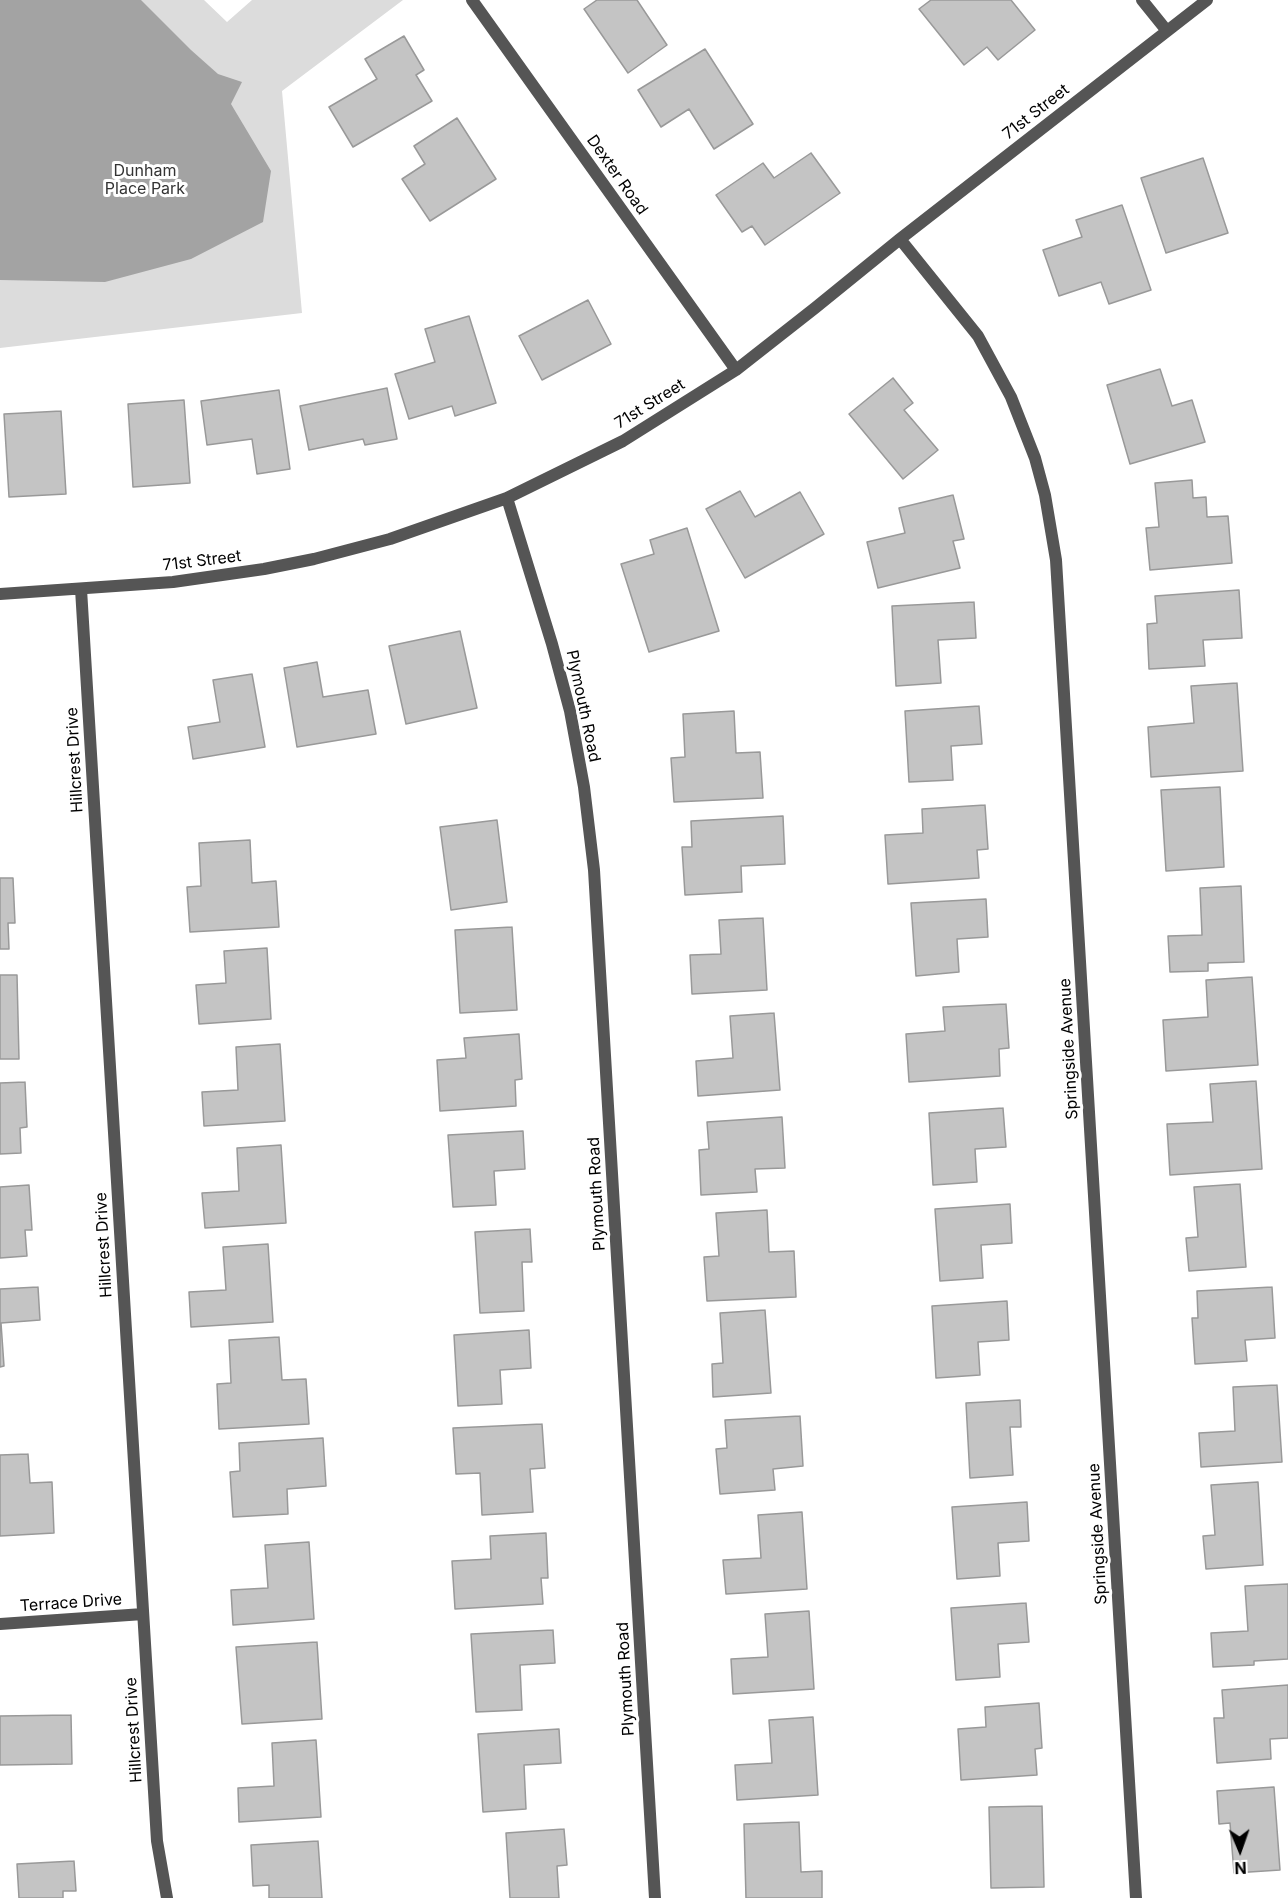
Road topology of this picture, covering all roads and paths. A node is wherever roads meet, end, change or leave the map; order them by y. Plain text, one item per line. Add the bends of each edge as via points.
1 (472, 0) edge
2 (1142, 0) edge
3 (1208, 0) edge
4 (1167, 31) junction
5 (900, 239) junction
6 (736, 370) junction
7 (507, 498) junction
8 (81, 589) junction
9 (0, 594) edge
10 (143, 1614) junction
11 (0, 1624) edge
12 (167, 1898) edge
13 (655, 1898) edge
14 (1136, 1898) edge

1 - 6 street, Dexter Road
2 - 4 street
3 - 4 street, 71st Street
4 - 5 street, 71st Street
5 - 6 street, 71st Street
5 - 14 street, Springside Avenue via 978,336 1011,397 1045,495 1056,560
6 - 7 street, 71st Street via 623,441
7 - 8 street, 71st Street via 390,539 314,559 173,582
7 - 13 street, Plymouth Road via 570,711 594,870
8 - 9 street, 71st Street
8 - 10 street, Hillcrest Drive
10 - 11 street, Terrace Drive
10 - 12 street, Hillcrest Drive via 157,1841

